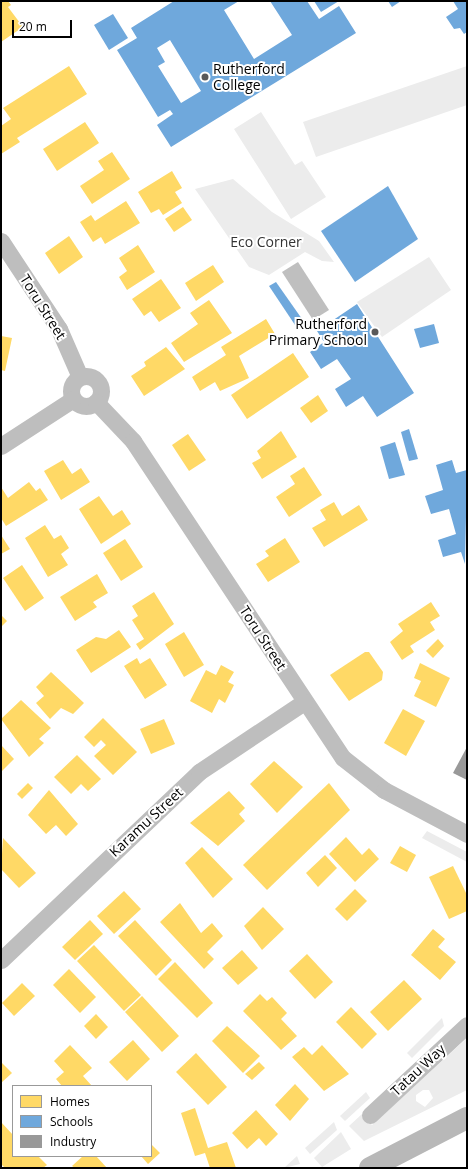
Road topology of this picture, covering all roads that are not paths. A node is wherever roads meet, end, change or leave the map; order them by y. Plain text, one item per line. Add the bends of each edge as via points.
1 (1, 241) edge
2 (80, 377) junction
3 (73, 398) junction
4 (96, 402) junction
5 (1, 446) edge
6 (304, 702) junction
7 (467, 834) edge
8 (1, 960) edge
9 (467, 1025) edge
10 (370, 1115) dead end
11 (467, 1118) edge
12 (370, 1168) edge

1 - 2 street, Toru Street via 59,329
2 - 3 street via 72,386
2 - 4 street via 92,377 98,383 100,390
3 - 4 street via 84,405
3 - 5 street
4 - 6 street, Toru Street via 133,441
6 - 7 street, Toru Street via 356,772
6 - 8 street, Karamu Street via 199,772
9 - 10 street, Tatau Way
11 - 12 main road

